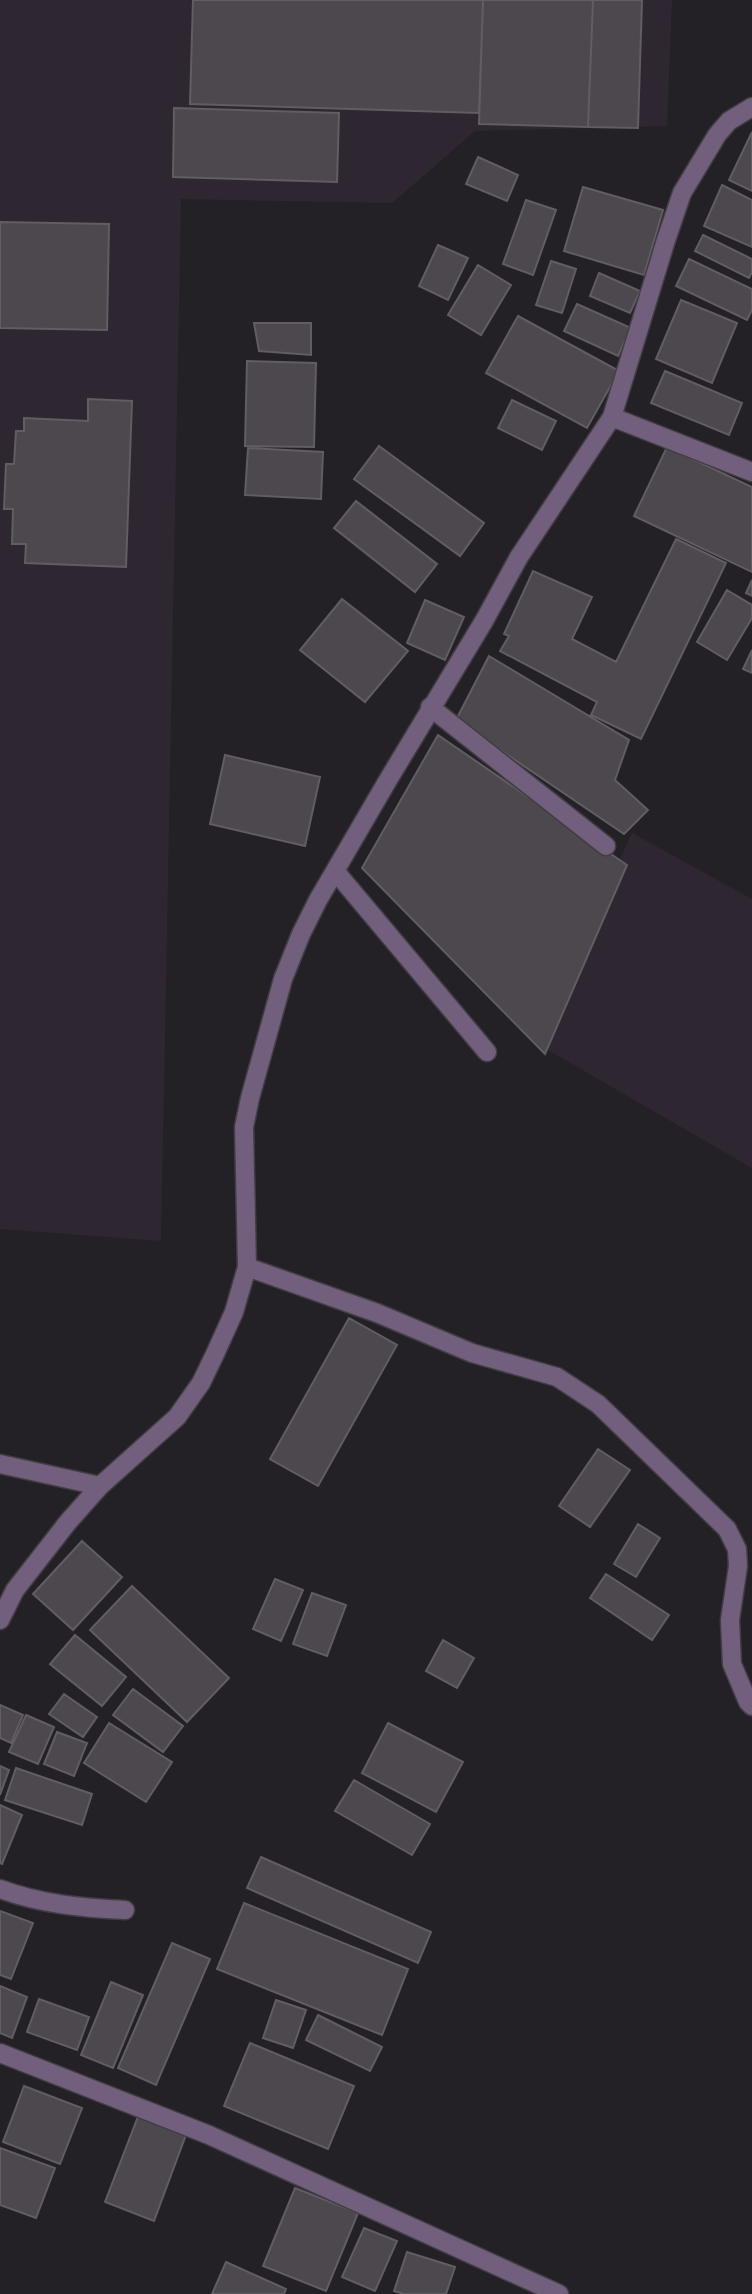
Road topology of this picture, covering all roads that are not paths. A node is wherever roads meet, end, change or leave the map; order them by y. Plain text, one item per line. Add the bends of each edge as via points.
1 (752, 107) edge
2 (612, 417) junction
3 (752, 472) edge
4 (430, 707) junction
5 (607, 846) dead end
6 (336, 872) junction
7 (487, 1052) dead end
8 (247, 1267) junction
9 (0, 1464) edge
10 (100, 1486) junction
11 (0, 1620) edge
12 (752, 1706) edge
13 (0, 1889) edge
14 (125, 1910) dead end
15 (0, 2053) edge
16 (526, 2288) edge
17 (559, 2294) edge

1 - 2 street via 717,135 682,194
2 - 3 street
2 - 4 street via 519,558
4 - 5 street
4 - 6 street
6 - 7 street
6 - 8 street via 301,934 283,979 250,1098 244,1127
8 - 10 street via 234,1312 201,1382 177,1417
8 - 12 street via 472,1353 557,1377 598,1404 727,1530 737,1549 730,1620 732,1664
9 - 10 street
10 - 11 street via 45,1549
13 - 14 street via 34,1900
15 - 16 street via 209,2136
16 - 17 street

